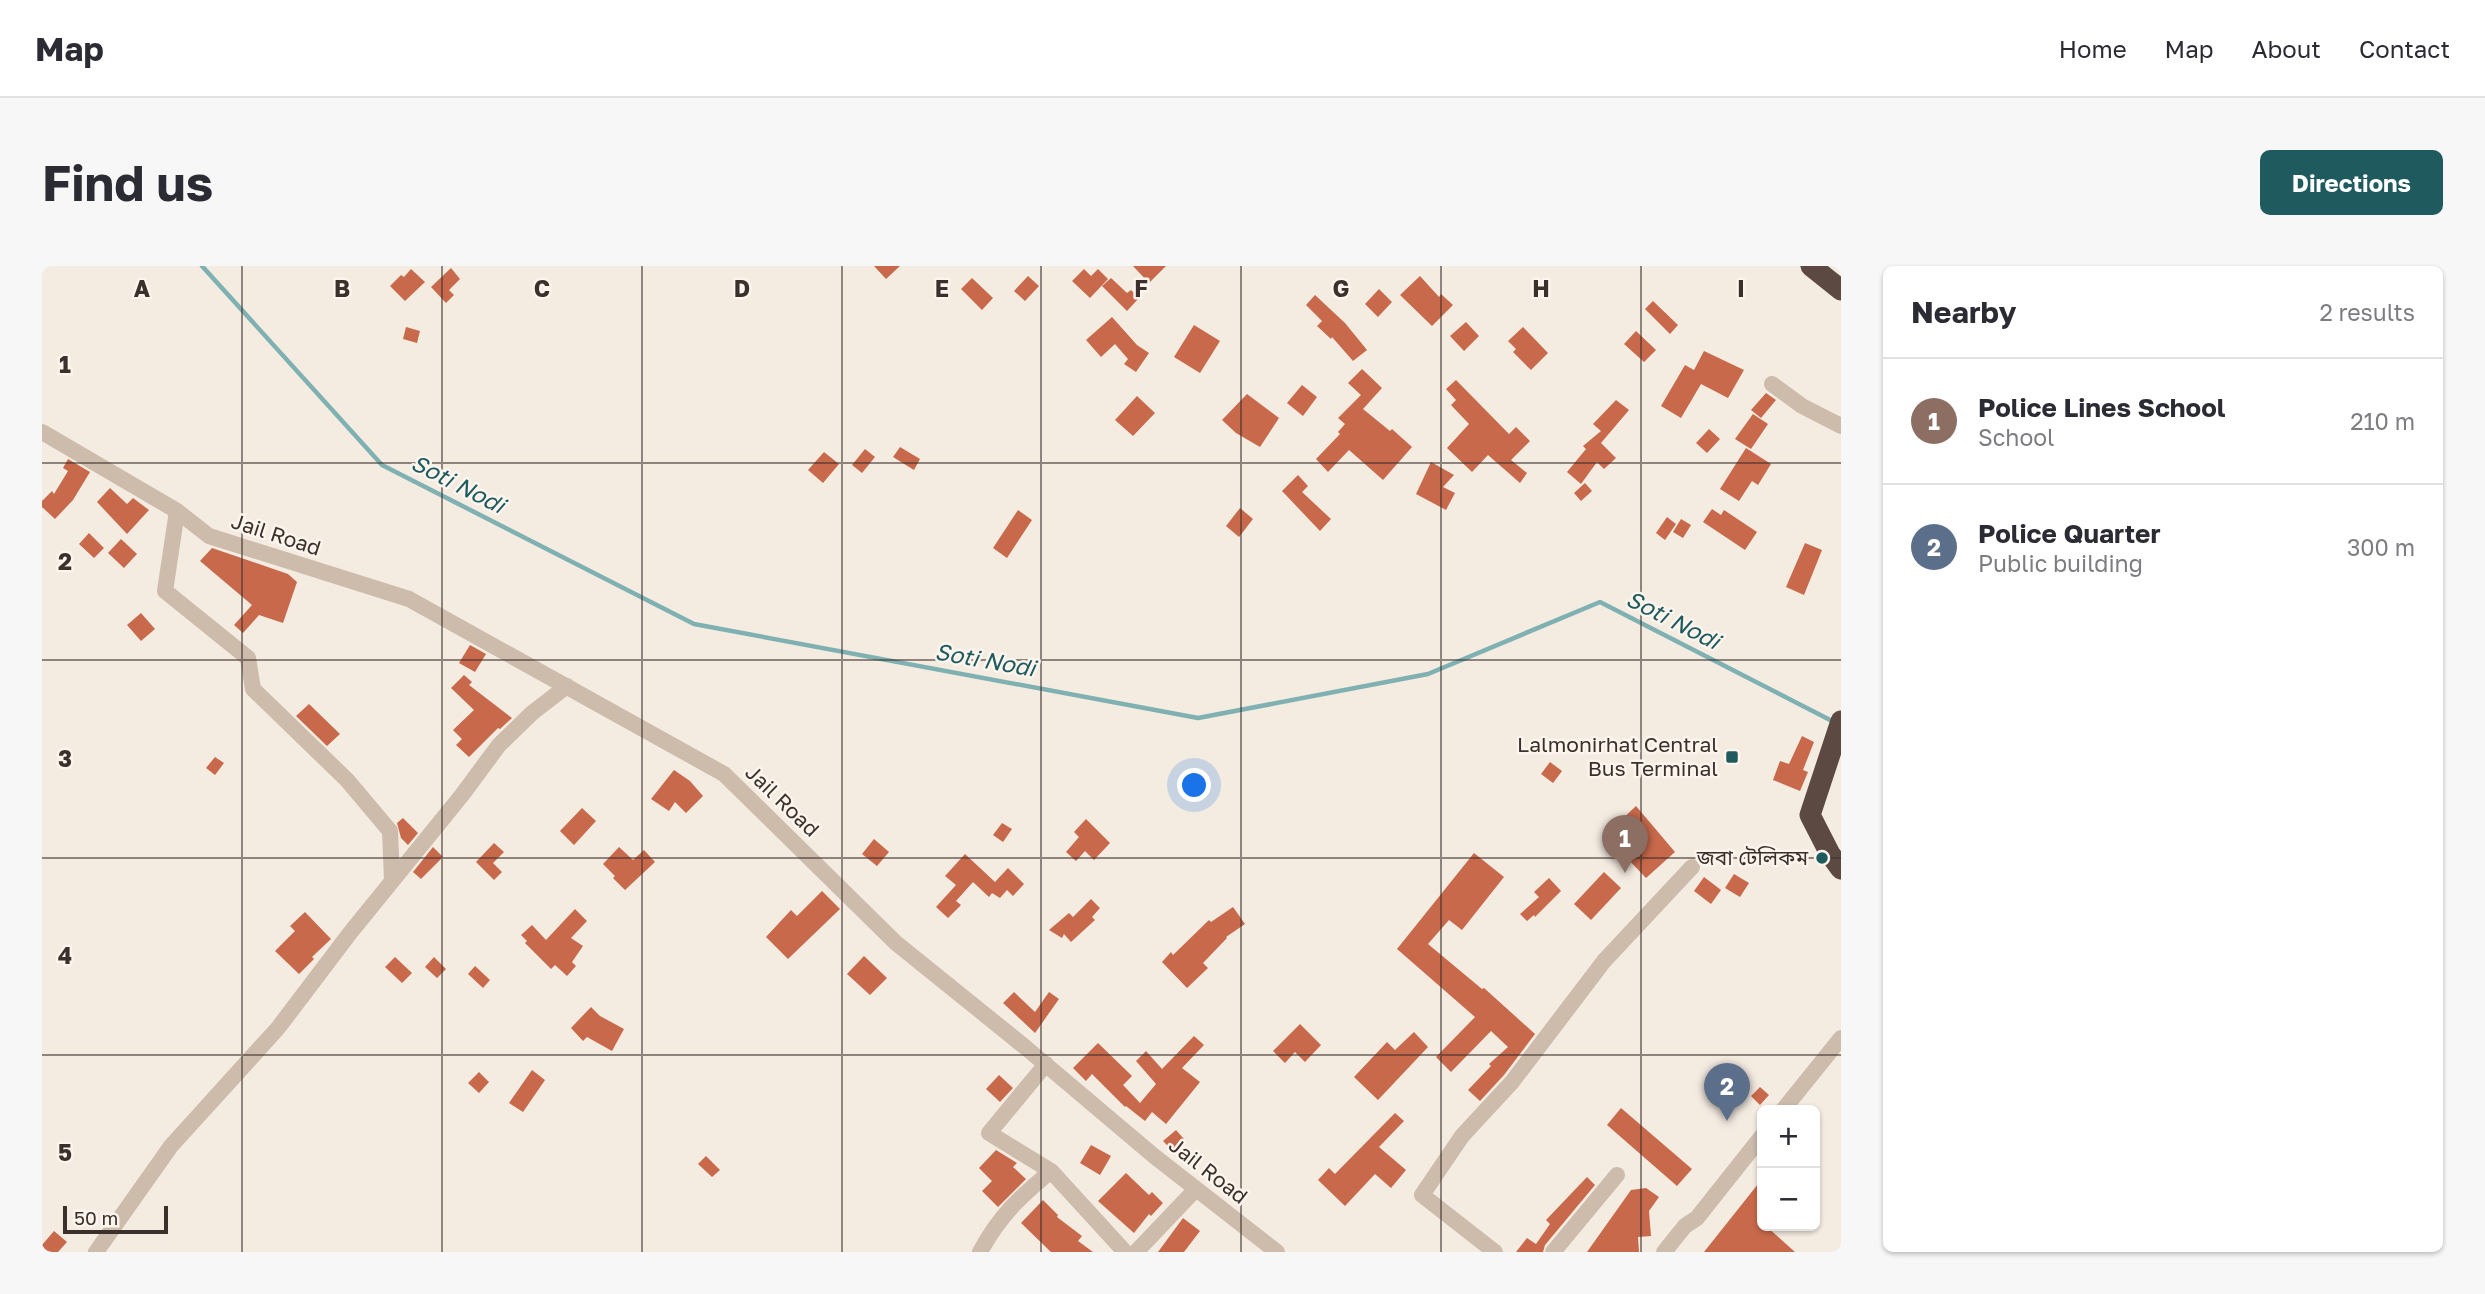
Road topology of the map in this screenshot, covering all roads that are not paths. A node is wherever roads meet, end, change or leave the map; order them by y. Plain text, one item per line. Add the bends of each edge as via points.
1 (1811, 266) edge
2 (1841, 290) edge
3 (1772, 384) dead end
4 (1841, 426) edge
5 (42, 432) edge
6 (177, 511) junction
7 (567, 686) junction
8 (1841, 721) edge
9 (1837, 863) edge
10 (1692, 867) dead end
11 (392, 880) junction
12 (1841, 1038) edge
13 (1046, 1064) junction
14 (1787, 1105) edge
15 (1757, 1142) edge
16 (1051, 1171) junction
17 (1617, 1175) dead end
18 (1196, 1189) junction
19 (96, 1252) edge
20 (980, 1252) edge
21 (1125, 1252) edge
22 (1136, 1252) edge
23 (1277, 1252) edge
24 (1495, 1252) edge
25 (1553, 1252) edge
26 (1664, 1252) edge

1 - 2 highway
3 - 4 street
5 - 6 street, Jail Road
6 - 7 street, Jail Road via 209,536 409,599
6 - 11 street via 165,591 248,658 253,688 347,780 390,831
7 - 11 street via 499,745
7 - 13 street, Jail Road via 724,774 896,943
8 - 9 highway via 1810,815
10 - 24 street via 1604,961 1512,1082 1462,1136 1422,1195
11 - 19 street via 278,1028 171,1146
12 - 14 street
13 - 16 street via 989,1133
13 - 18 street, Jail Road
15 - 26 street
16 - 20 street via 1012,1204
16 - 21 street
17 - 25 street
18 - 22 street
18 - 23 street, Jail Road

